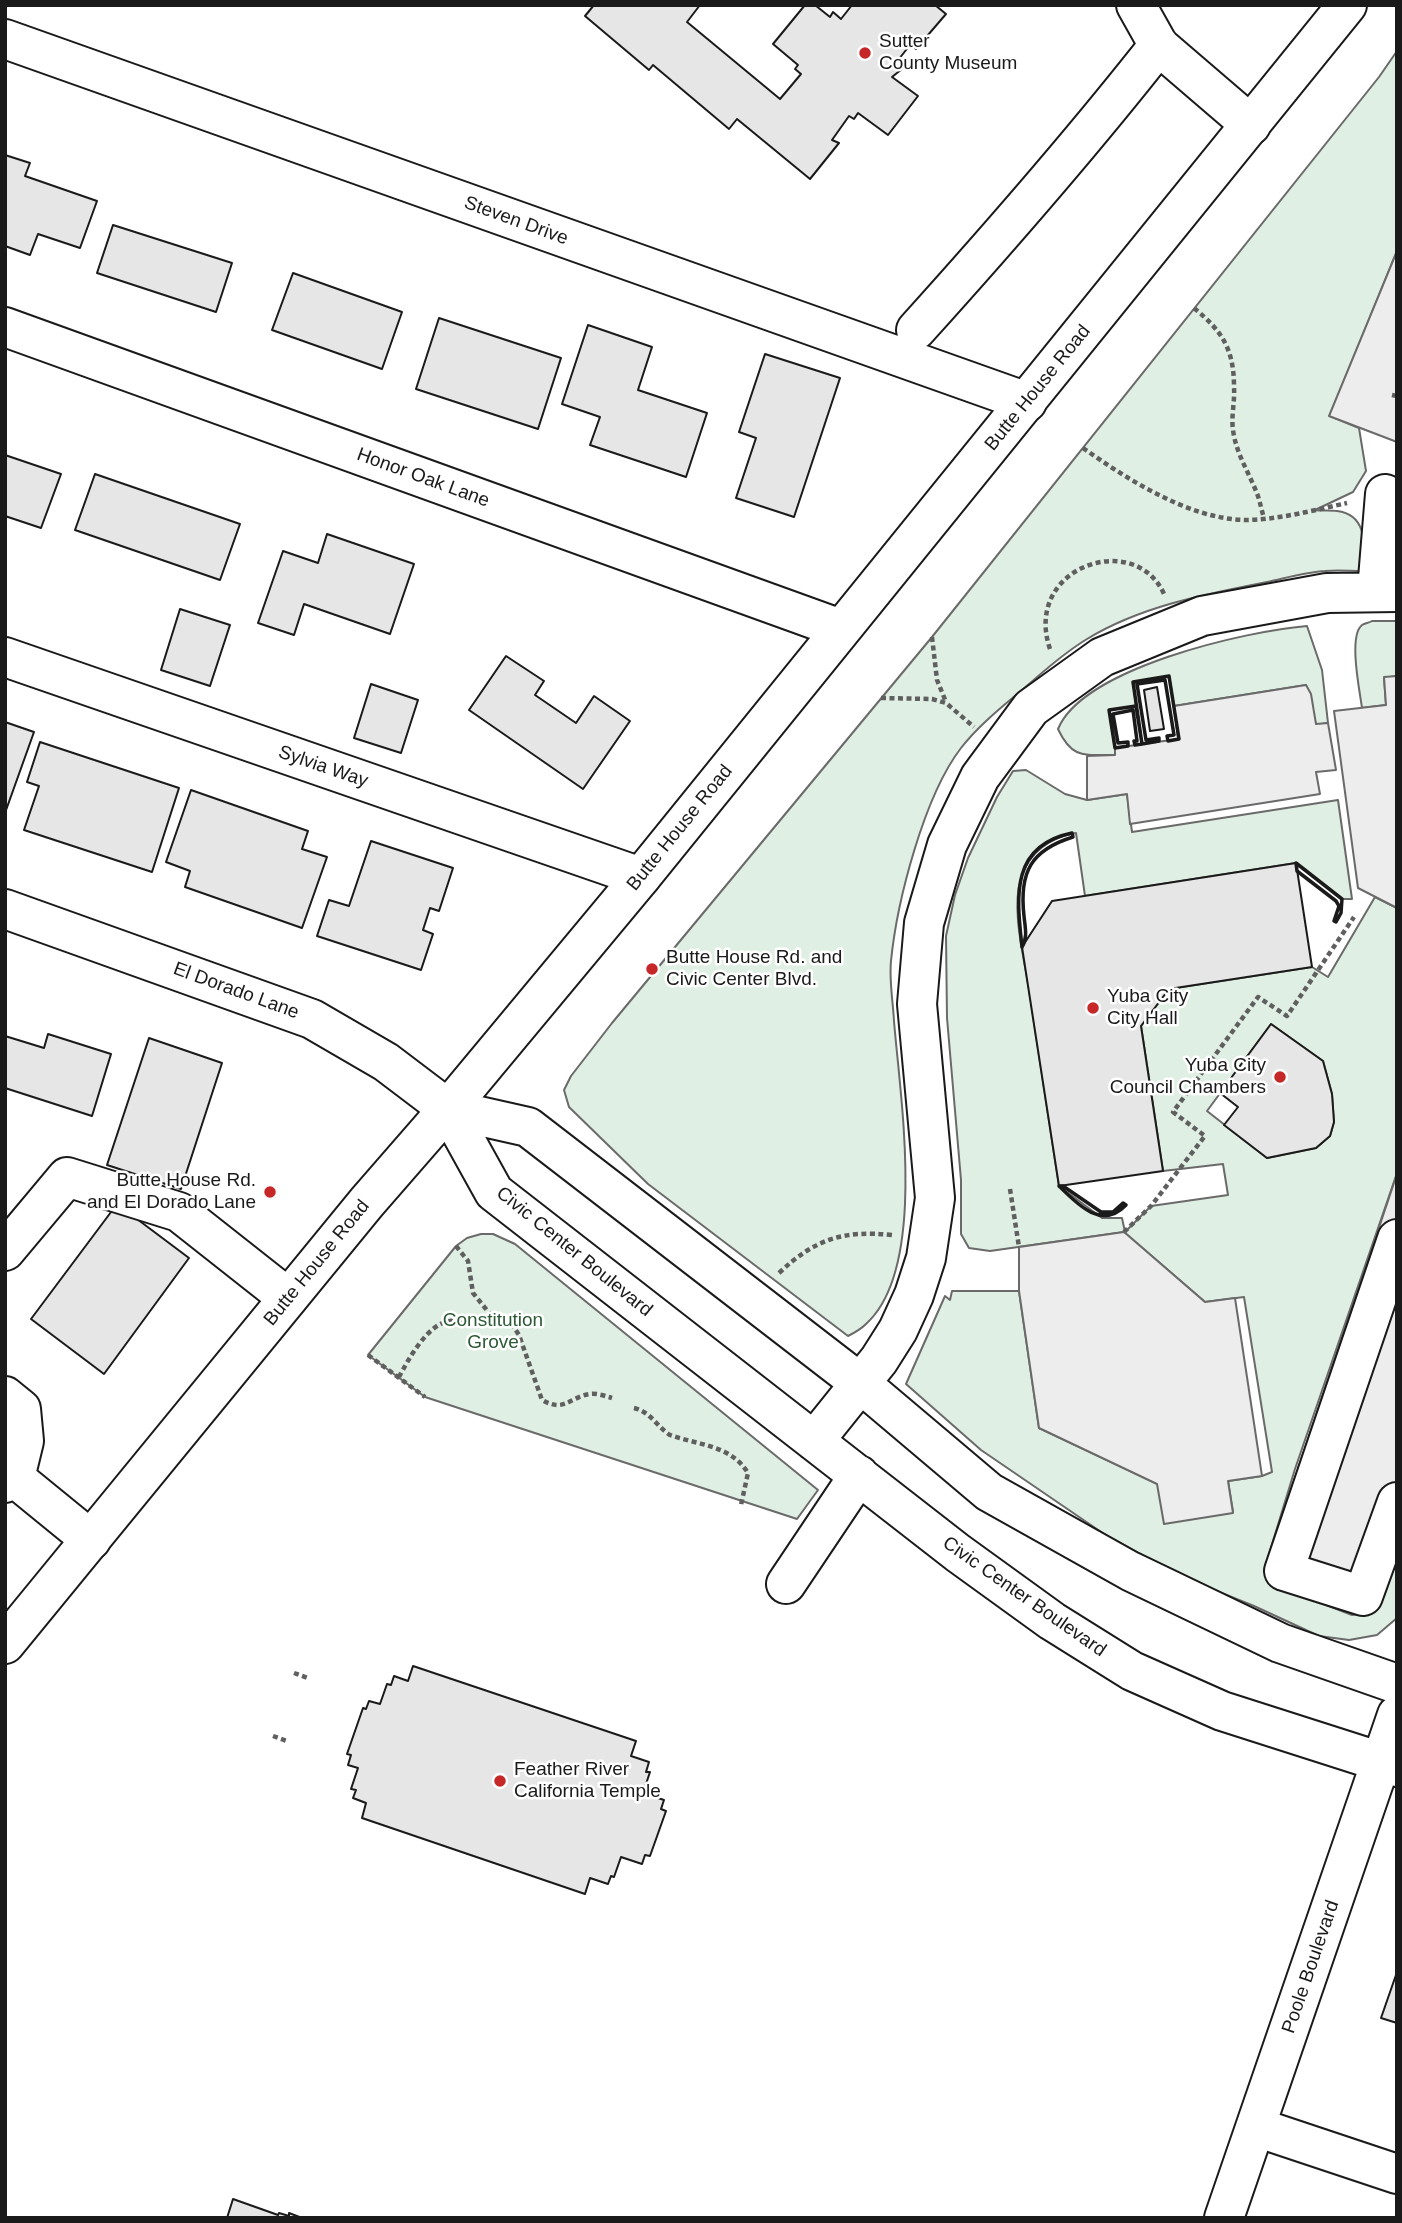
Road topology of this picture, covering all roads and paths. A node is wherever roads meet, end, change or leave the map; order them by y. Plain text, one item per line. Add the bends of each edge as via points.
1 (1136, 5) edge
2 (1347, 5) edge
3 (5, 39) edge
4 (1159, 45) junction
5 (1251, 125) junction
6 (1194, 308) dead end
7 (5, 327) edge
8 (916, 330) dead end
9 (1027, 402) junction
10 (1083, 447) dead end
11 (1385, 494) joint
12 (1264, 517) junction
13 (1387, 592) edge
14 (1168, 605) dead end
15 (841, 629) junction
16 (932, 637) dead end
17 (1052, 655) dead end
18 (5, 657) edge
19 (881, 698) dead end
20 (946, 703) junction
21 (977, 729) dead end
22 (641, 877) junction
23 (5, 909) edge
24 (1354, 917) dead end
25 (448, 1109) junction
26 (1010, 1189) dead end
27 (1124, 1232) dead end
28 (903, 1237) dead end
29 (1397, 1239) edge
30 (456, 1246) dead end
31 (1020, 1247) dead end
32 (5, 1251) edge
33 (774, 1279) dead end
34 (288, 1298) junction
35 (494, 1319) junction
36 (368, 1355) dead end
37 (399, 1377) junction
38 (860, 1383) junction
39 (5, 1396) edge
40 (425, 1397) dead end
41 (612, 1398) dead end
42 (634, 1408) dead end
43 (814, 1441) junction
44 (859, 1475) junction
45 (10, 1481) edge
46 (1397, 1502) edge
47 (741, 1505) dead end
48 (91, 1540) junction
49 (786, 1584) dead end
50 (5, 1644) edge
51 (293, 1673) dead end
52 (308, 1678) dead end
53 (1397, 1684) edge
54 (1397, 1715) edge
55 (273, 1736) dead end
56 (287, 1741) dead end
57 (1389, 1765) edge
58 (1256, 2127) junction
59 (1397, 2174) edge
60 (1224, 2218) edge

1 - 4 street
2 - 5 street, Butte House Road
3 - 9 street, Steven Drive
4 - 5 street
4 - 8 street via 1107,112
5 - 9 street, Butte House Road
6 - 12 path via 1222,334 1233,368 1233,429 1238,452
7 - 15 street, Honor Oak Lane
9 - 15 street, Butte House Road
10 - 12 path via 1133,482 1202,512 1244,520
11 - 12 path
11 - 13 street
13 - 38 street via 1327,593 1202,616 1102,657 1031,708 980,777 947,845 925,923 917,1004 935,1198 926,1258 898,1330
14 - 17 path via 1160,584 1136,565 1116,561 1082,569 1058,585 1050,598 1044,625
15 - 22 street, Butte House Road
16 - 20 path via 937,680
18 - 22 street, Sylvia Way
19 - 20 path
20 - 21 path
22 - 25 street, Butte House Road
23 - 25 street, El Dorado Lane via 312,1019 386,1062
24 - 27 path via 1287,1016 1258,997 1173,1112 1205,1136 1151,1206
25 - 34 street, Butte House Road
25 - 38 street via 528,1127
25 - 43 street, Civic Center Boulevard via 494,1192
26 - 31 path
28 - 33 path via 866,1233 834,1237 809,1249
29 - 46 street via 1284,1571 1363,1597
30 - 35 path via 468,1261 473,1293
32 - 34 street via 67,1177 179,1212
34 - 48 street, Butte House Road
35 - 37 path via 442,1323 416,1349
35 - 41 path via 513,1326 519,1335 542,1400 563,1405 591,1394
36 - 37 path
37 - 40 path
38 - 43 street
38 - 53 street via 1001,1499 1130,1571 1280,1643
39 - 45 street via 21,1409 24,1441
42 - 47 path via 653,1417 670,1435 722,1450 740,1461 748,1473
43 - 44 street, Civic Center Boulevard
44 - 49 street
44 - 57 street, Civic Center Boulevard via 1052,1621 1132,1671 1222,1711
45 - 48 street
48 - 50 street, Butte House Road
51 - 52 path
54 - 57 street, Poole Boulevard
55 - 56 path
57 - 58 street, Poole Boulevard
58 - 59 street
58 - 60 street, Poole Boulevard

